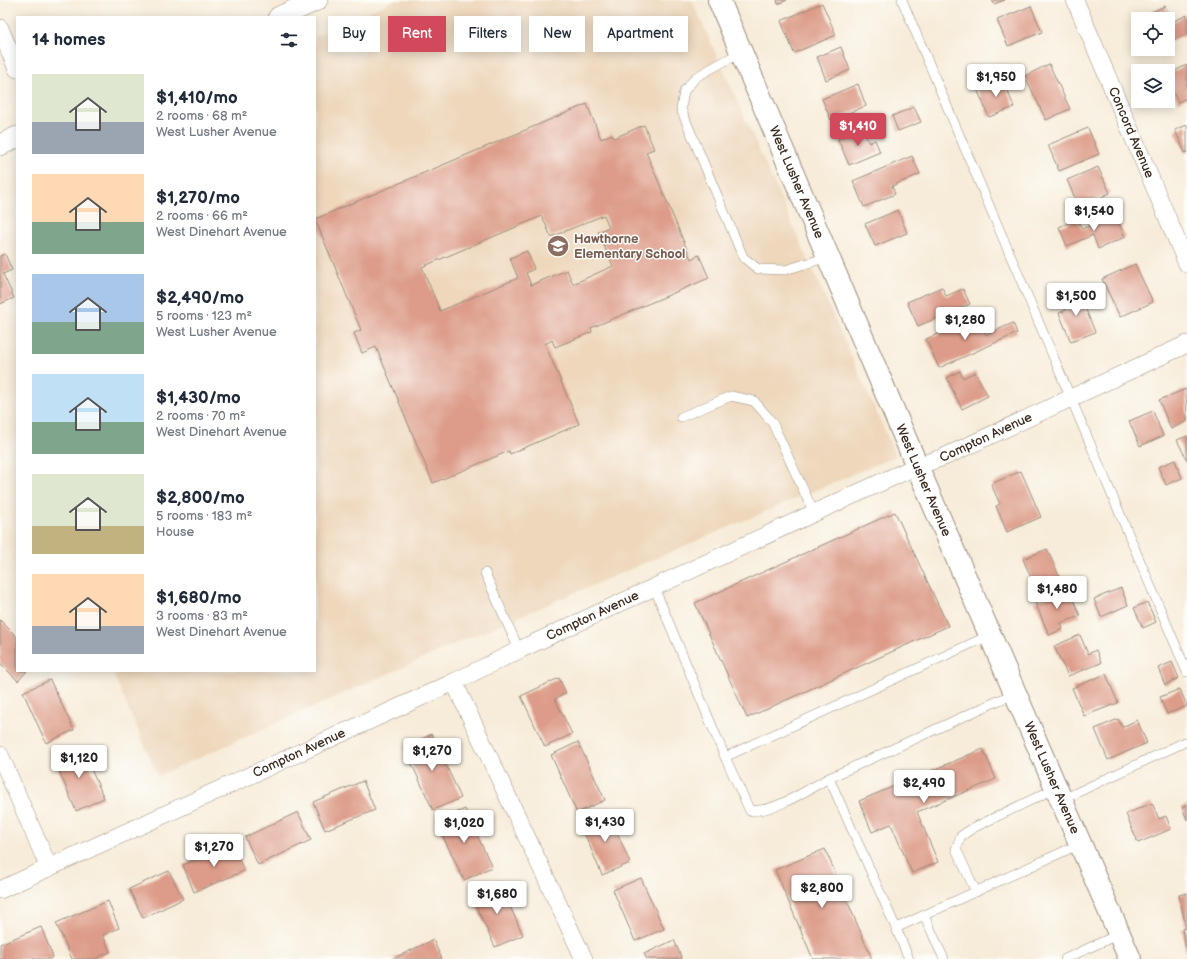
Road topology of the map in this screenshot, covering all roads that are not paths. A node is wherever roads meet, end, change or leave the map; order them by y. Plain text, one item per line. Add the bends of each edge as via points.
1 (317, 0) edge
2 (719, 0) edge
3 (902, 0) edge
4 (1075, 0) edge
5 (281, 16) edge
6 (0, 28) edge
7 (741, 52) junction
8 (16, 67) edge
9 (16, 137) edge
10 (0, 144) edge
11 (828, 257) junction
12 (1187, 264) edge
13 (1187, 344) edge
14 (1071, 398) junction
15 (681, 417) dead end
16 (917, 466) junction
17 (814, 513) junction
18 (485, 573) dead end
19 (654, 587) junction
20 (990, 636) junction
21 (519, 650) junction
22 (1187, 672) edge
23 (454, 682) junction
24 (1015, 693) junction
25 (1186, 742) dead end
26 (0, 755) edge
27 (724, 757) junction
28 (829, 778) junction
29 (1058, 794) junction
30 (1080, 844) junction
31 (49, 868) junction
32 (0, 890) edge
33 (976, 892) junction
34 (924, 915) junction
35 (896, 928) junction
36 (1119, 934) junction
37 (1078, 956) edge
38 (582, 958) edge
39 (909, 959) edge
40 (944, 959) edge
41 (1065, 959) edge
42 (1130, 959) edge

1 - 5 street
2 - 7 main road, West Lusher Avenue
3 - 14 lane
4 - 12 street, Concord Avenue
6 - 8 street
7 - 11 main road, West Lusher Avenue
7 - 11 lane via 696,77 684,91 681,110 742,257 758,269 785,270
9 - 10 street
11 - 16 main road, West Lusher Avenue
13 - 14 street, Compton Avenue
14 - 16 street, Compton Avenue
14 - 22 lane
15 - 17 lane via 731,396 754,401 772,422
16 - 17 street, Compton Avenue
16 - 20 main road, West Lusher Avenue
17 - 19 street, Compton Avenue
18 - 21 lane
19 - 21 street, Compton Avenue
19 - 27 lane
20 - 24 main road, West Lusher Avenue
20 - 27 lane
21 - 23 street, Compton Avenue
23 - 31 street, Compton Avenue
23 - 38 street
24 - 28 lane
24 - 29 main road, West Lusher Avenue
25 - 29 lane
26 - 31 street
27 - 28 lane via 750,812 772,808
28 - 35 lane
29 - 30 main road, West Lusher Avenue
29 - 33 lane via 973,828 960,836 956,849
30 - 33 lane
30 - 36 main road, West Lusher Avenue
31 - 32 street, Compton Avenue
33 - 34 lane
34 - 35 lane
34 - 40 lane
35 - 39 lane
36 - 37 lane
36 - 42 main road, West Lusher Avenue
37 - 41 lane

